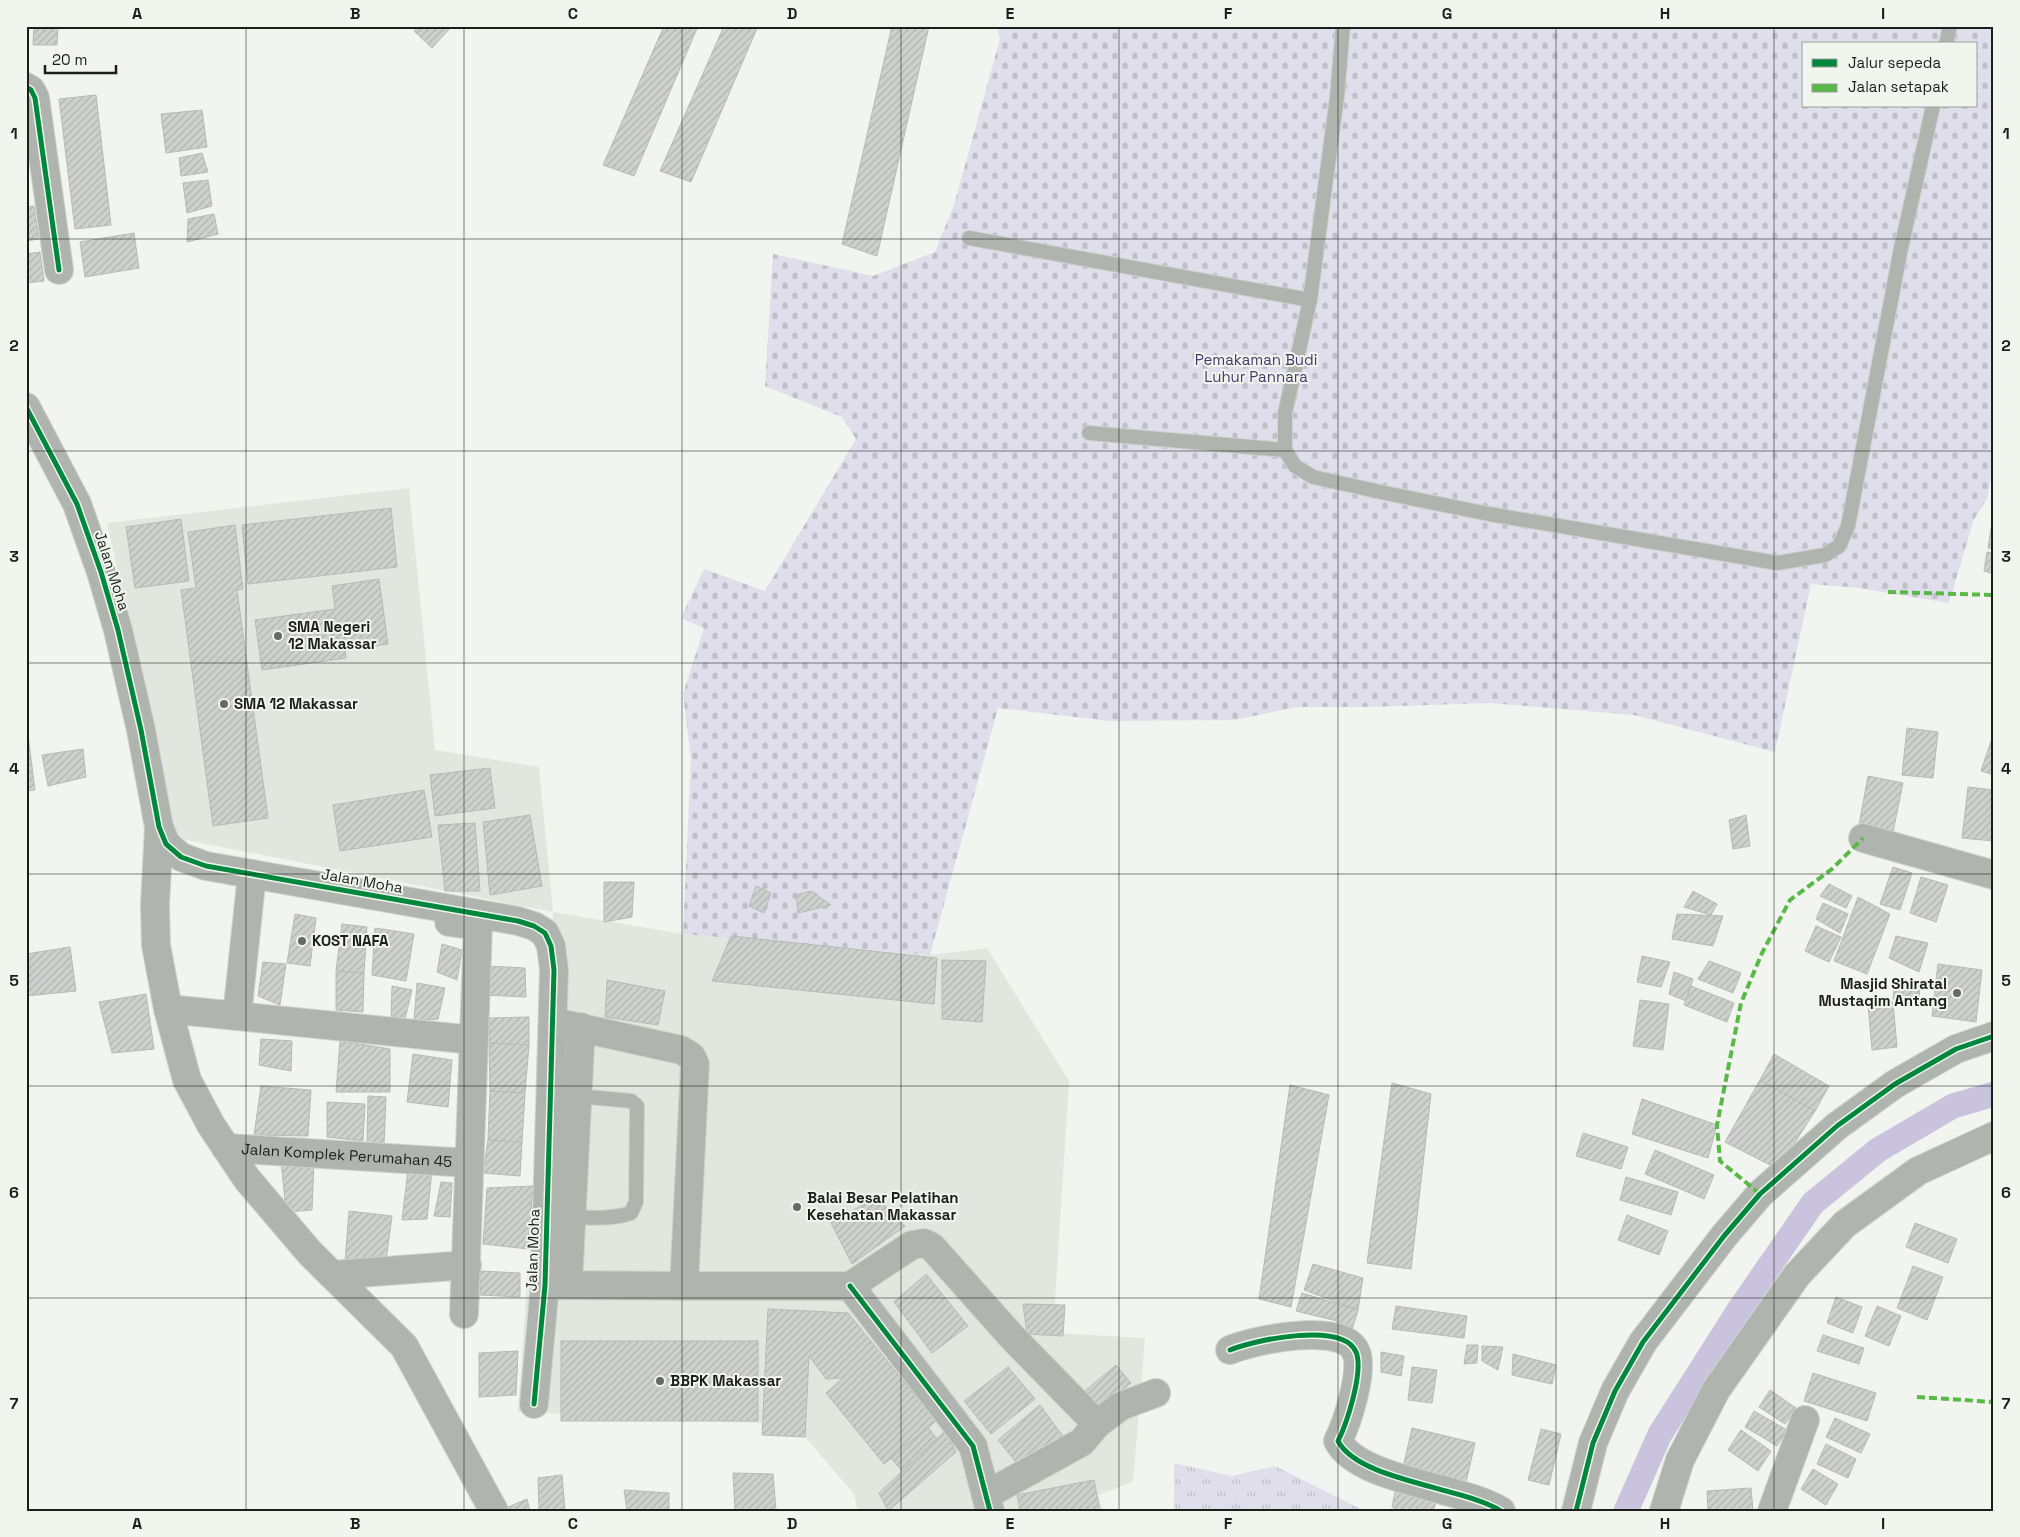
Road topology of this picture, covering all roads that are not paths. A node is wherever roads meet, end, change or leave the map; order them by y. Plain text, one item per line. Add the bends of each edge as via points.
1 (1342, 26) edge
2 (1950, 26) edge
3 (1946, 42) edge
4 (26, 87) edge
5 (1933, 108) edge
6 (969, 238) dead end
7 (59, 270) dead end
8 (1310, 300) junction
9 (26, 407) edge
10 (1089, 433) dead end
11 (1285, 450) junction
12 (159, 827) junction
13 (1863, 838) dead end
14 (255, 875) junction
15 (1994, 875) edge
16 (168, 1010) junction
17 (237, 1016) junction
18 (554, 1022) junction
19 (581, 1027) junction
20 (1992, 1030) edge
21 (474, 1040) junction
22 (578, 1096) junction
23 (1994, 1136) edge
24 (226, 1148) junction
25 (469, 1162) junction
26 (572, 1217) junction
27 (467, 1265) junction
28 (332, 1275) junction
29 (556, 1285) junction
30 (684, 1286) junction
31 (850, 1286) junction
32 (464, 1314) dead end
33 (1230, 1350) dead end
34 (1156, 1394) dead end
35 (534, 1404) dead end
36 (1805, 1420) dead end
37 (1097, 1424) junction
38 (988, 1503) edge
39 (494, 1511) edge
40 (1500, 1511) edge
41 (1576, 1511) edge
42 (1664, 1511) edge
43 (1772, 1511) edge

1 - 8 lane via 1337,97
2 - 3 lane
4 - 7 street via 32,90 35,98
5 - 11 lane via 1899,258 1848,526 1839,546 1825,555 1777,562 1453,507 1313,477 1295,466
6 - 8 lane
8 - 11 lane via 1285,413
9 - 12 street, Jalan Moha via 76,504 101,572 137,712
10 - 11 lane
12 - 14 street, Jalan Moha via 166,844 181,857 206,866
12 - 16 street via 156,946
13 - 15 street
14 - 17 street
14 - 18 street, Jalan Moha via 534,926 545,933 551,946
14 - 21 street, Jalan Komplek Perumahan 45 via 272,893 478,926
16 - 17 street
16 - 24 street via 187,1080
17 - 21 street
18 - 19 street
18 - 29 street, Jalan Moha
19 - 22 street
19 - 30 street via 681,1050 691,1056 695,1064
20 - 41 street via 1895,1084 1837,1126 1760,1194 1643,1342 1615,1391 1593,1443
21 - 25 street, Jalan Komplek Perumahan 45
22 - 26 street
22 - 26 lane via 631,1101 637,1106 636,1202 631,1213 622,1216
23 - 42 street via 1918,1171 1845,1224 1797,1275 1716,1390 1680,1460
24 - 25 street, Jalan Komplek Perumahan 45
24 - 28 street via 247,1179
25 - 27 street, Jalan Komplek Perumahan 45
26 - 29 street
27 - 28 street
27 - 32 street, Jalan Komplek Perumahan 45
28 - 39 street via 404,1346
29 - 30 street
29 - 35 street, Jalan Moha
30 - 31 street
31 - 37 street via 912,1245 924,1243 932,1247
31 - 38 street via 973,1446
33 - 40 street via 1268,1338 1297,1335 1348,1342 1356,1352 1358,1380 1338,1441 1343,1449 1354,1459 1396,1476
34 - 37 street via 1121,1406
36 - 43 street
37 - 38 street via 1082,1442

